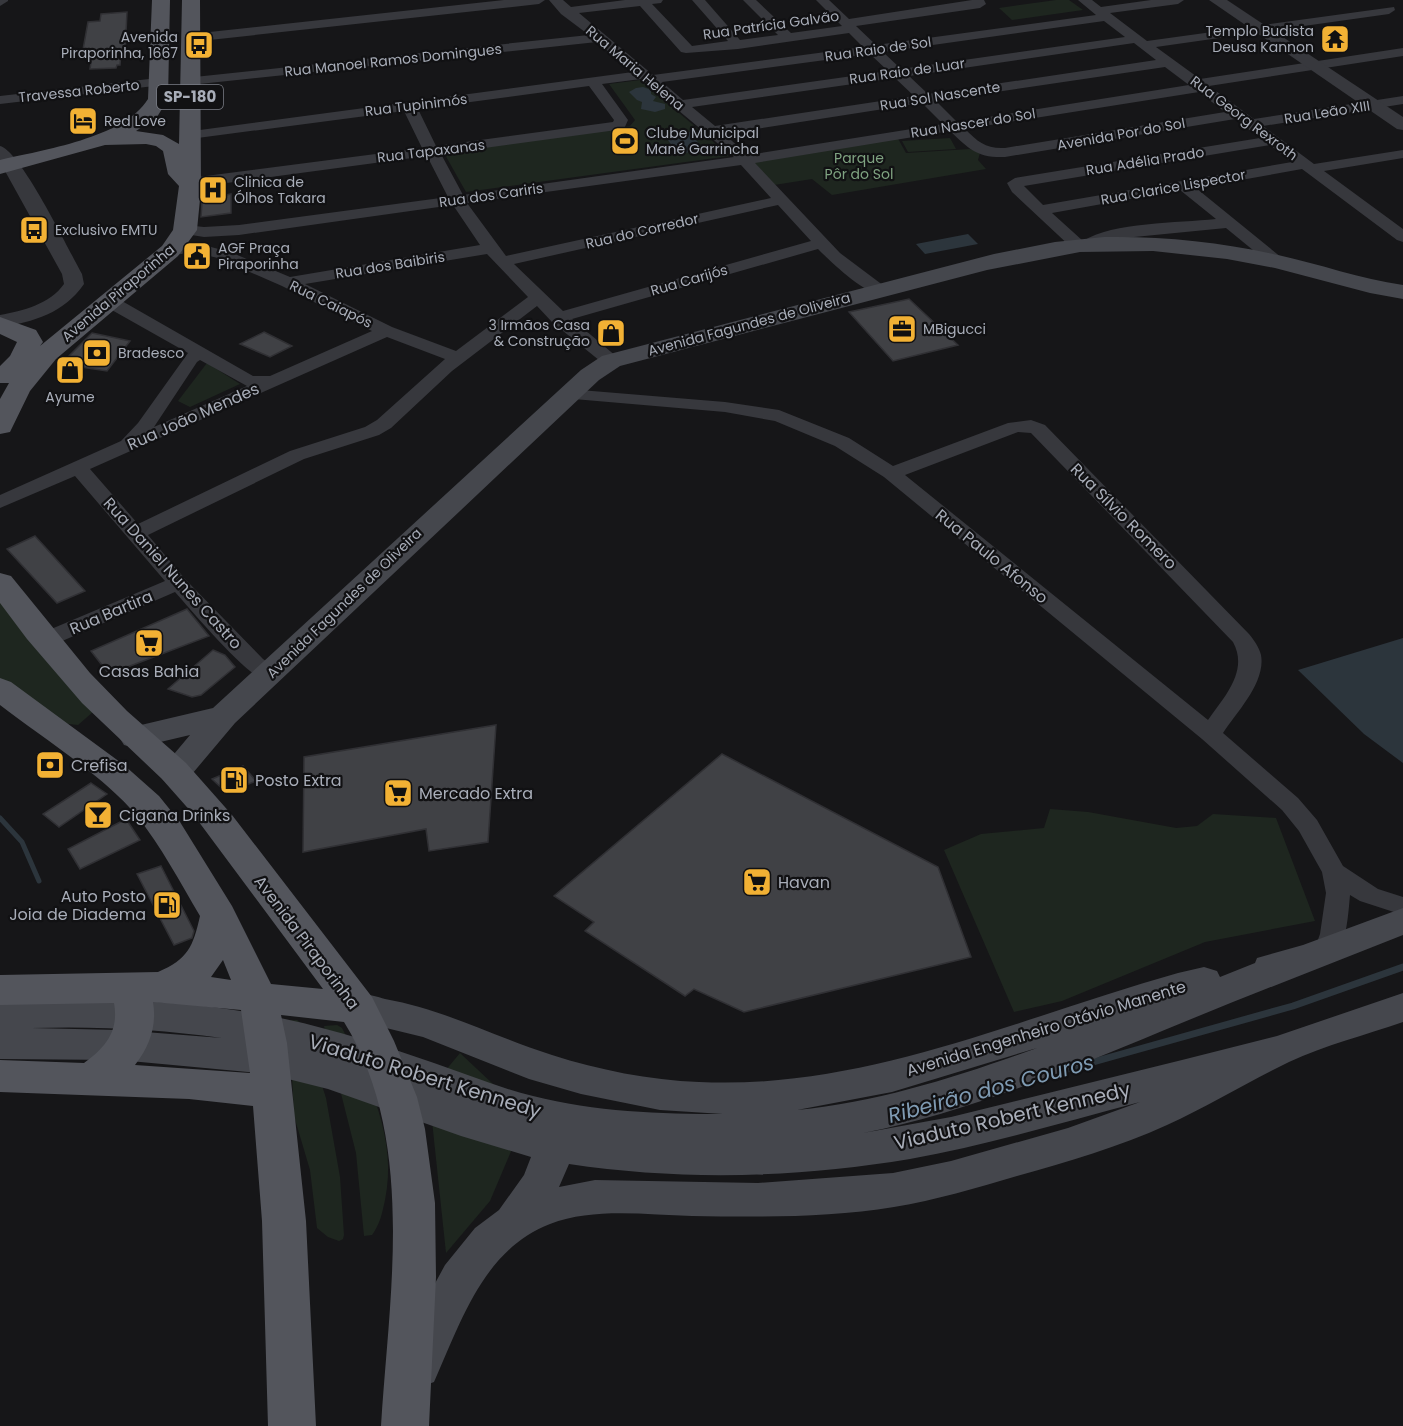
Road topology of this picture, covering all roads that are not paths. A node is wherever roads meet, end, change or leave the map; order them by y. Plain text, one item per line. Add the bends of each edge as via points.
1 (189, 0) edge
2 (539, 0) edge
3 (555, 0) edge
4 (658, 0) edge
5 (698, 0) edge
6 (749, 0) edge
7 (827, 0) edge
8 (978, 0) edge
9 (1084, 0) edge
10 (1178, 0) edge
11 (1217, 0) edge
12 (1372, 0) edge
13 (643, 2) junction
14 (161, 5) edge
15 (1389, 10) junction
16 (566, 11) junction
17 (1103, 14) junction
18 (1403, 18) edge
19 (849, 26) junction
20 (1260, 29) junction
21 (190, 38) junction
22 (597, 38) junction
23 (789, 38) junction
24 (1141, 42) junction
25 (738, 45) junction
26 (873, 49) junction
27 (1403, 52) edge
28 (1168, 62) junction
29 (1315, 66) junction
30 (899, 72) junction
31 (645, 78) junction
32 (190, 81) junction
33 (158, 82) junction
34 (593, 82) junction
35 (1199, 86) junction
36 (926, 98) junction
37 (0, 100) edge
38 (1403, 100) edge
39 (679, 105) junction
40 (1374, 105) junction
41 (409, 106) junction
42 (1238, 114) junction
43 (1252, 124) junction
44 (1403, 124) edge
45 (954, 126) junction
46 (712, 131) junction
47 (190, 135) junction
48 (1273, 140) junction
49 (82, 145) junction
50 (432, 151) junction
51 (1403, 154) edge
52 (744, 159) junction
53 (4, 161) edge
54 (1309, 166) junction
55 (190, 183) junction
56 (1183, 185) junction
57 (457, 200) junction
58 (781, 200) junction
59 (1040, 210) junction
60 (1394, 214) dead end
61 (1376, 217) junction
62 (1228, 223) junction
63 (185, 230) junction
64 (238, 230) junction
65 (1403, 237) edge
66 (821, 243) junction
67 (1083, 245) junction
68 (492, 248) junction
69 (170, 251) junction
70 (224, 255) junction
71 (1276, 261) junction
72 (503, 262) junction
73 (288, 282) junction
74 (879, 290) junction
75 (1403, 292) edge
76 (538, 297) junction
77 (109, 301) junction
78 (558, 318) junction
79 (0, 323) edge
80 (386, 331) junction
81 (203, 353) junction
82 (458, 358) junction
83 (611, 361) junction
84 (0, 382) edge
85 (248, 386) junction
86 (568, 394) junction
87 (155, 413) junction
88 (186, 420) junction
89 (0, 426) edge
90 (123, 447) junction
91 (79, 468) junction
92 (891, 473) junction
93 (0, 502) edge
94 (134, 534) junction
95 (0, 582) edge
96 (178, 583) junction
97 (45, 640) junction
98 (270, 674) junction
99 (0, 689) edge
100 (224, 716) junction
101 (1210, 734) junction
102 (135, 737) junction
103 (175, 772) junction
104 (1334, 872) junction
105 (1403, 906) edge
106 (219, 916) junction
107 (1403, 921) edge
108 (1327, 951) junction
109 (1291, 963) junction
110 (144, 987) junction
111 (0, 990) edge
112 (258, 998) junction
113 (1403, 1007) edge
114 (358, 1008) junction
115 (0, 1015) edge
116 (0, 1044) edge
117 (1279, 1050) junction
118 (513, 1056) junction
119 (0, 1076) edge
120 (94, 1077) junction
121 (634, 1090) junction
122 (272, 1094) junction
123 (629, 1197) junction
124 (510, 1224) junction
125 (405, 1416) edge
126 (292, 1426) edge

1 - 14 main road
1 - 21 main road, Avenida Piraporinha / SP-180
2 - 21 street
3 - 16 street, Rua Maria Helena
4 - 13 street
5 - 25 street
6 - 23 street
7 - 19 street
8 - 19 street, Rua Patrícia Galvão via 980,4
9 - 17 street, Rua Georg Rexroth
10 - 17 street, Rua Raio de Sol
11 - 20 street
12 - 15 street
13 - 16 street
13 - 25 street, Rua Patrícia Galvão via 688,50
14 - 33 main road, SP-180
15 - 18 street
15 - 20 street, Rua Raio de Luar
16 - 22 street, Rua Maria Helena
17 - 24 street, Rua Georg Rexroth
17 - 26 street, Rua Raio de Sol
19 - 23 street, Rua Patrícia Galvão
19 - 26 street
20 - 24 street, Rua Raio de Luar
20 - 29 street
21 - 32 main road, Avenida Piraporinha / SP-180
22 - 31 street, Rua Maria Helena
22 - 32 street, Rua Manoel Ramos Domingues
23 - 25 street, Rua Patrícia Galvão
24 - 28 street, Rua Georg Rexroth
24 - 30 street, Rua Raio de Luar
26 - 30 street
26 - 31 street, Rua Raio de Sol
27 - 29 street, Rua Nascer do Sol
28 - 35 street, Rua Georg Rexroth
28 - 36 street, Rua Sol Nascente
29 - 35 street, Rua Nascer do Sol
29 - 40 street
30 - 36 street
30 - 39 street, Rua Raio de Luar
31 - 34 street, Rua Tupinimós
31 - 39 street, Rua Maria Helena
32 - 47 main road, Avenida Piraporinha / SP-180
33 - 37 street, Travessa Roberto
33 - 49 main road, SP-180 via 157,104 149,116 129,128
34 - 41 street, Rua Tupinimós
34 - 50 street, Rua Tapaxanas via 621,120 620,126
35 - 42 street, Rua Georg Rexroth
35 - 45 street, Rua Nascer do Sol
36 - 45 street
36 - 46 street, Rua Sol Nascente
38 - 40 street, Rua Leão XIII
39 - 46 street, Rua Maria Helena
40 - 43 street, Rua Leão XIII
40 - 44 street
41 - 47 street, Rua Tupinimós
41 - 50 street
42 - 43 street, Rua Georg Rexroth
42 - 45 street, Avenida Por do Sol via 1004,152 981,150
43 - 48 street, Rua Georg Rexroth
45 - 52 street, Rua Nascer do Sol
46 - 52 street, Rua Maria Helena
47 - 55 main road, Avenida Piraporinha / SP-180
48 - 54 street, Rua Georg Rexroth
48 - 59 street, Rua Adélia Prado via 1017,181 1017,189
49 - 53 main road, SP-180
49 - 55 main road via 132,138 163,142 174,151 177,171
50 - 55 street, Rua Tapaxanas
50 - 57 street
51 - 54 street, Rua Clarice Lispector
52 - 57 street, Rua dos Cariris
52 - 58 street, Rua Maria Helena
53 - 79 street via 72,274 74,284 41,310
54 - 56 street, Rua Clarice Lispector
54 - 61 street, Rua Georg Rexroth
55 - 63 main road, Avenida Piraporinha / SP-180
56 - 59 street, Rua Clarice Lispector
56 - 62 street
57 - 64 street, Rua dos Cariris
57 - 68 street
58 - 66 street, Rua Maria Helena
58 - 72 street, Rua do Corredor
59 - 67 street
60 - 61 street
61 - 65 street, Rua Georg Rexroth
62 - 67 street via 1114,234
62 - 71 street
63 - 64 street, Rua dos Cariris
63 - 69 main road, Avenida Piraporinha / SP-180
64 - 70 street, Rua dos Cariris via 214,242
66 - 74 street, Rua Maria Helena
66 - 78 street, Rua Carijós
67 - 71 main road, Avenida Fagundes de Oliveira via 1181,246
67 - 74 main road, Avenida Fagundes de Oliveira via 982,264
68 - 72 street
68 - 73 street, Rua dos Baibiris
69 - 70 street, Rua Caiapós via 192,247
69 - 77 main road, Avenida Piraporinha / SP-180
70 - 73 street, Rua Caiapós
71 - 75 main road, Avenida Fagundes de Oliveira
72 - 76 street
73 - 80 street, Rua Caiapós
74 - 83 main road, Avenida Fagundes de Oliveira
76 - 78 street
76 - 82 street
77 - 81 street
77 - 89 main road, Avenida Piraporinha / SP-180 via 33,369
78 - 83 street
79 - 84 main road via 27,335 30,342
80 - 82 street, Rua Caiapós
80 - 85 street, Rua João Mendes via 271,381
81 - 85 street
81 - 87 street via 191,358
82 - 94 street via 372,431 297,455
83 - 86 main road, Avenida Fagundes de Oliveira
85 - 88 street, Rua João Mendes
86 - 92 street, Rua Paulo Afonso via 725,407 779,416 842,442
86 - 98 main road, Avenida Fagundes de Oliveira
87 - 88 street
87 - 90 street
88 - 90 street, Rua João Mendes
90 - 91 street, Rua João Mendes
91 - 93 street, Rua João Mendes
91 - 94 street, Rua Daniel Nunes Castro
92 - 101 street, Rua Paulo Afonso
92 - 101 street, Rua Sílvio Romero via 1015,427 1038,429 1244,641 1250,656 1245,681
94 - 96 street, Rua Daniel Nunes Castro
95 - 97 main road, Avenida Piraporinha
96 - 97 street, Rua Bartira
96 - 98 street, Rua Daniel Nunes Castro via 255,664
97 - 102 main road, Avenida Piraporinha via 73,675
98 - 100 main road, Avenida Fagundes de Oliveira
99 - 106 main road via 112,773 147,805
100 - 102 main road, Avenida Fagundes de Oliveira
100 - 103 main road, Avenida Fagundes de Oliveira
101 - 104 street, Rua Paulo Afonso via 1290,804 1308,826
102 - 103 main road, Avenida Piraporinha
103 - 114 main road, Avenida Piraporinha
104 - 105 street, Rua Paulo Afonso via 1369,895
104 - 108 street, Rua Paulo Afonso via 1338,892 1336,916
106 - 110 main road via 213,944 202,964 189,974
106 - 112 main road
107 - 108 main road, Avenida Engenheiro Otávio Manente
108 - 109 main road, Avenida Engenheiro Otávio Manente
109 - 115 main road, Viaduto Robert Kennedy via 1014,1072 907,1107 830,1122 758,1128 675,1130 536,1113 330,1045 270,1031 128,1013
109 - 121 main road, Avenida Engenheiro Otávio Manente via 1168,989 1006,1044 811,1094 732,1099
110 - 111 main road
110 - 112 main road
110 - 120 main road via 136,1010 135,1029 120,1056
112 - 114 main road
112 - 122 main road
113 - 117 main road
114 - 118 main road, Avenida Engenheiro Otávio Manente via 411,1019
114 - 125 main road, Avenida Piraporinha via 385,1059 405,1130 412,1181 412,1286
116 - 117 main road, Viaduto Robert Kennedy via 112,1044 262,1058 323,1072 533,1141 674,1160 757,1158 910,1142
117 - 123 main road via 1153,1114 1071,1144 951,1178 893,1190 812,1197
118 - 121 main road, Avenida Engenheiro Otávio Manente via 565,1074
118 - 124 main road via 540,1086 549,1103 554,1143 548,1172
119 - 120 main road
120 - 122 main road
121 - 123 main road via 609,1102 597,1114 592,1134 591,1156 597,1170
122 - 126 main road via 284,1221
123 - 124 main road via 564,1202
124 - 125 main road via 490,1241 460,1278 419,1364

